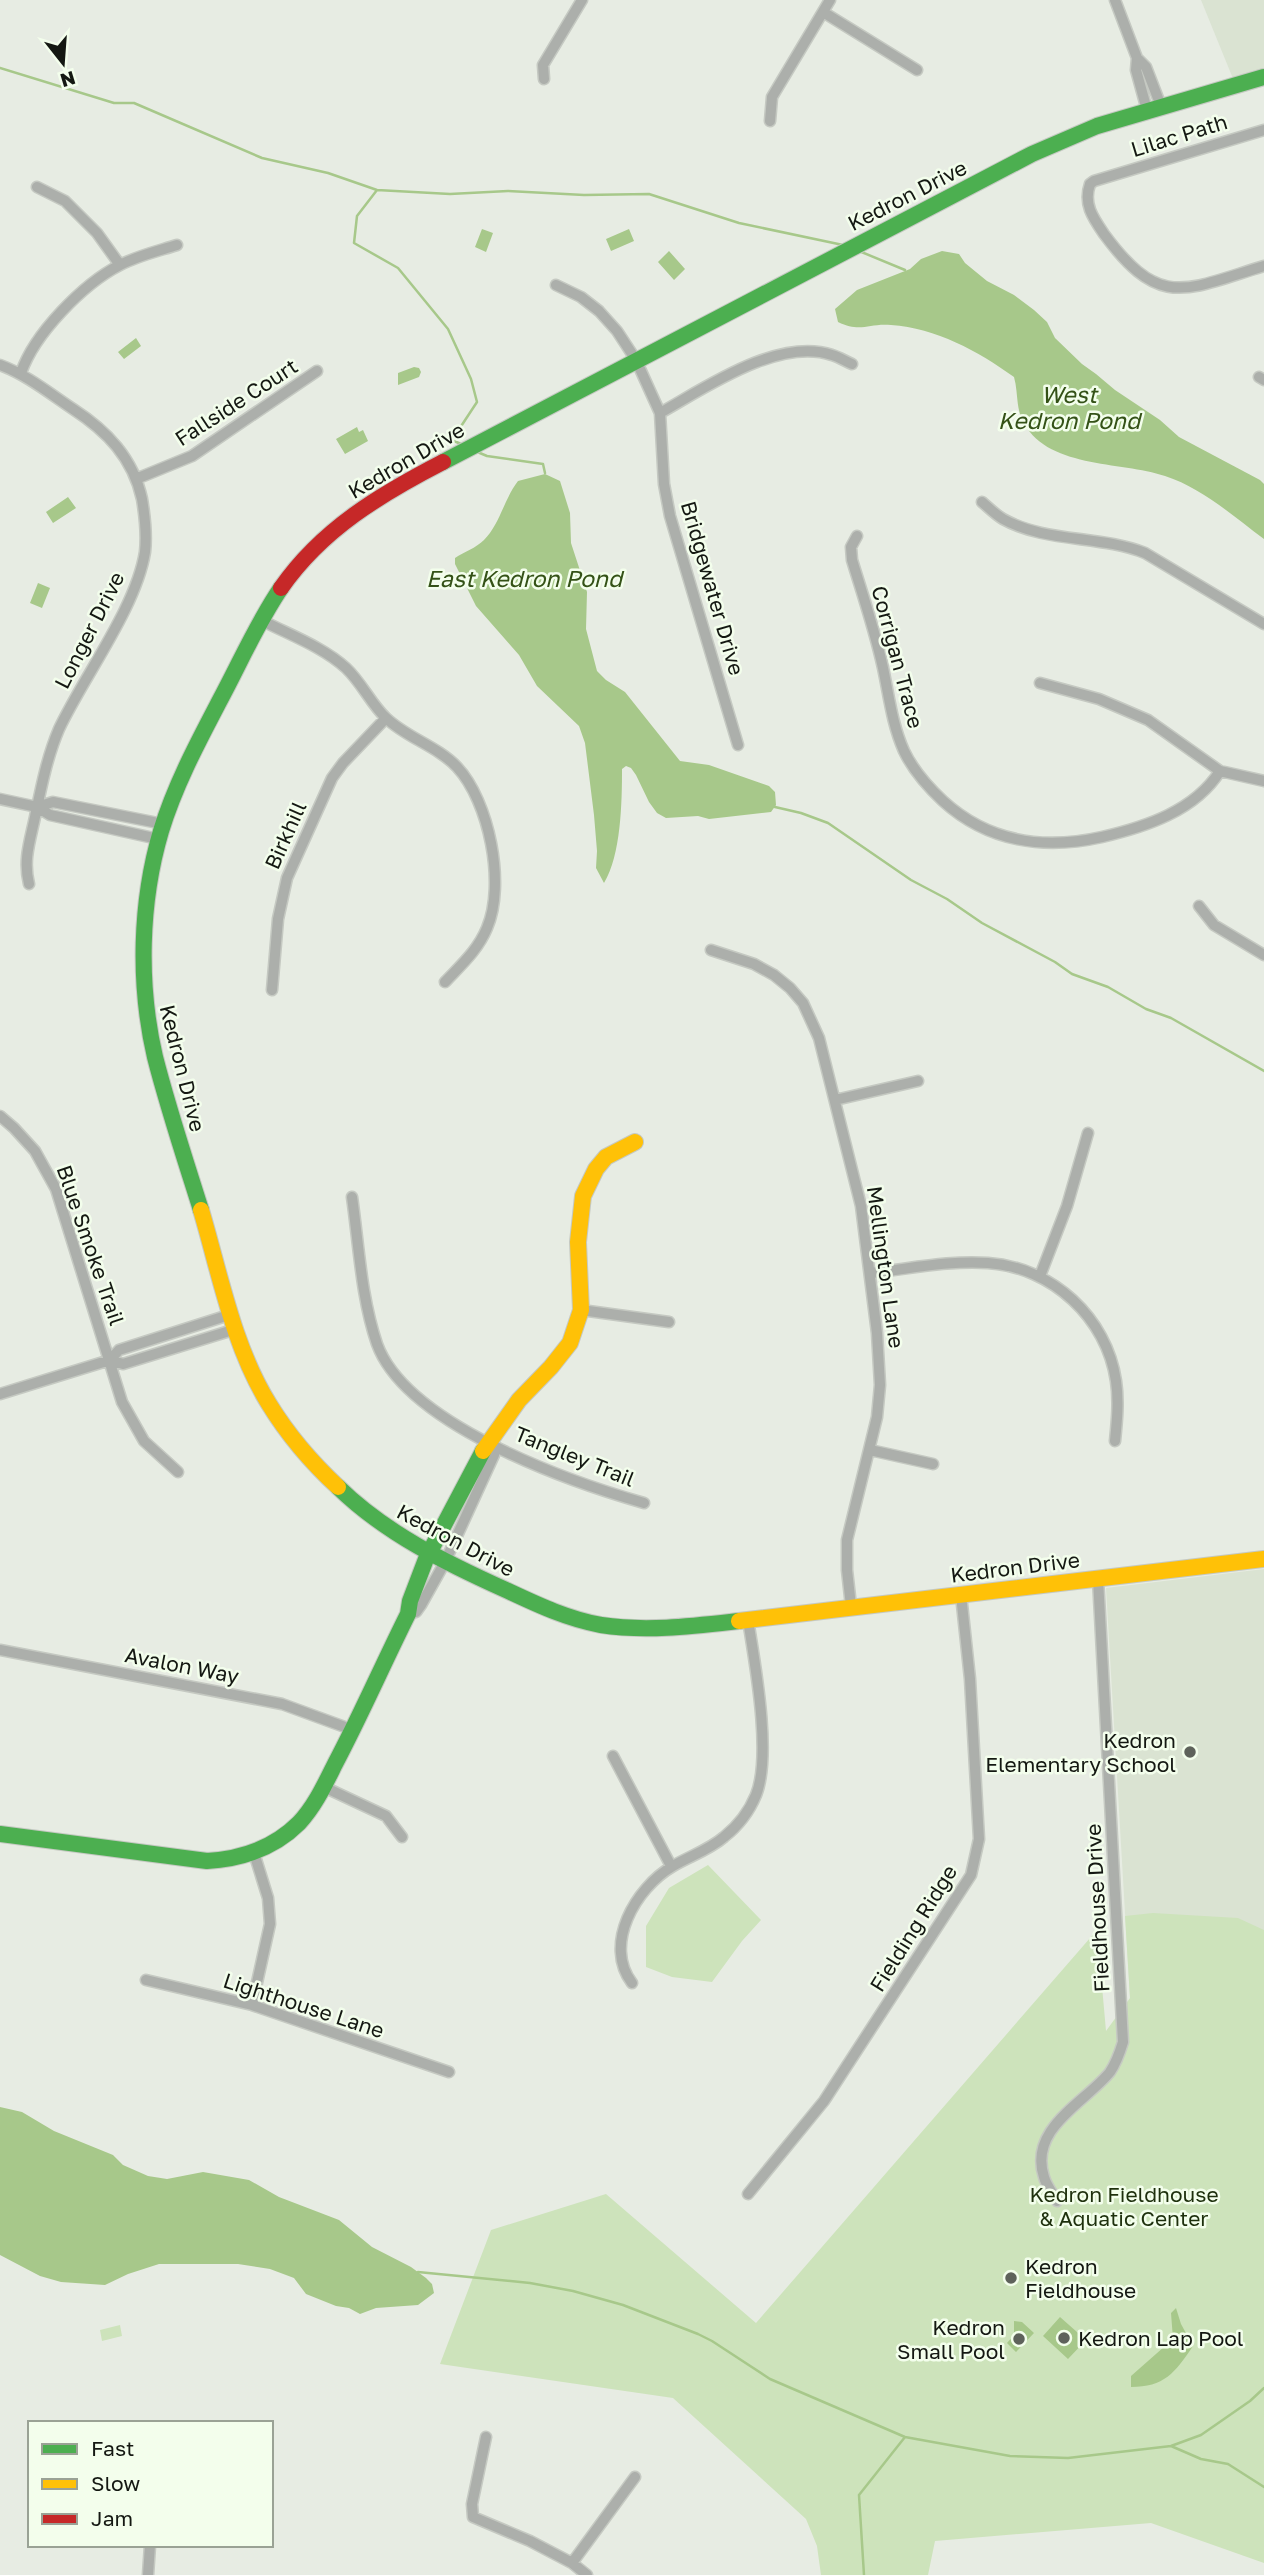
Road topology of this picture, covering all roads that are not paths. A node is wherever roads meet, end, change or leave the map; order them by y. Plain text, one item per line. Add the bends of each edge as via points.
1 (582, 0) edge
2 (831, 0) edge
3 (1115, 0) edge
4 (823, 12) junction
5 (917, 70) dead end
6 (1264, 77) edge
7 (544, 79) dead end
8 (1154, 108) junction
9 (770, 121) dead end
10 (1264, 130) edge
11 (37, 187) dead end
12 (177, 245) dead end
13 (120, 265) junction
14 (1264, 266) edge
15 (556, 285) dead end
16 (636, 360) junction
17 (852, 364) dead end
18 (0, 365) edge
19 (317, 371) dead end
20 (21, 373) junction
21 (660, 413) junction
22 (136, 479) junction
23 (982, 502) dead end
24 (857, 536) dead end
25 (263, 621) junction
26 (1264, 624) edge
27 (1040, 683) dead end
28 (386, 718) junction
29 (738, 744) dead end
30 (1220, 771) junction
31 (1264, 781) edge
32 (0, 799) edge
33 (37, 807) junction
34 (160, 831) junction
35 (29, 884) dead end
36 (1199, 906) dead end
37 (710, 950) dead end
38 (1264, 955) edge
39 (445, 982) dead end
40 (272, 990) dead end
41 (918, 1081) dead end
42 (835, 1100) junction
43 (0, 1116) edge
44 (1088, 1133) dead end
45 (635, 1142) dead end
46 (352, 1197) dead end
47 (870, 1273) junction
48 (1040, 1276) junction
49 (581, 1310) junction
50 (234, 1321) junction
51 (669, 1322) dead end
52 (110, 1360) junction
53 (0, 1394) edge
54 (1115, 1441) dead end
55 (493, 1444) junction
56 (870, 1450) junction
57 (933, 1464) dead end
58 (178, 1472) dead end
59 (644, 1503) dead end
60 (429, 1554) junction
61 (1264, 1559) edge
62 (445, 1562) junction
63 (1098, 1579) junction
64 (961, 1595) junction
65 (851, 1606) junction
66 (408, 1614) junction
67 (748, 1620) junction
68 (0, 1650) edge
69 (353, 1730) junction
70 (614, 1756) dead end
71 (324, 1787) junction
72 (0, 1834) edge
73 (402, 1837) dead end
74 (254, 1853) junction
75 (671, 1866) junction
76 (146, 1980) dead end
77 (632, 1983) dead end
78 (252, 2005) junction
79 (449, 2072) dead end
80 (748, 2194) dead end
81 (1057, 2201) dead end
82 (486, 2437) dead end
83 (635, 2477) dead end
84 (150, 2547) edge
85 (572, 2563) junction
86 (148, 2575) edge
87 (587, 2575) edge

1 - 7 street via 543,65
2 - 4 street
3 - 8 street via 1137,58 1136,69
4 - 5 street
4 - 9 street via 772,97
6 - 8 street, Kedron Drive
8 - 16 street, Kedron Drive via 1052,145
10 - 14 street, Lilac Path via 1105,177 1090,184 1087,201 1123,258 1144,277 1171,289
11 - 13 street via 65,201
12 - 13 street
13 - 20 street via 91,285 46,329
15 - 16 street, Bridgewater Drive via 600,310
16 - 21 street, Bridgewater Drive
16 - 25 street, Kedron Drive via 378,496 313,550 276,596
17 - 21 street via 808,351 781,354 723,378
18 - 20 street, Longer Drive
19 - 22 street, Fallside Court via 192,456
20 - 22 street, Longer Drive via 103,432 128,461
21 - 29 street, Bridgewater Drive via 670,516
22 - 33 street, Longer Drive via 146,533 139,574 58,731
23 - 26 street via 1021,527 1104,541 1145,554
24 - 30 street, Corrigan Trace via 851,547 852,560 899,738 918,775 954,811 1002,836 1063,844 1107,836 1166,816 1210,787
25 - 28 street via 346,668
25 - 34 street, Kedron Drive via 189,761
27 - 30 street via 1099,699 1148,720
28 - 39 street via 456,766 474,790 486,820 494,873 493,910 477,946
28 - 40 street, Birkhill via 332,778 287,878
30 - 31 street
32 - 33 street
33 - 34 street via 50,815
33 - 35 street, Longer Drive via 25,866
34 - 50 street, Kedron Drive via 144,939 146,1010 166,1095
36 - 38 street via 1213,925
37 - 42 street, Mellington Lane via 774,975 803,1003
41 - 42 street
42 - 47 street, Mellington Lane via 864,1225
43 - 52 street, Blue Smoke Trail via 34,1151 55,1189
44 - 48 street
45 - 49 street via 607,1156 583,1196 578,1231
46 - 55 street, Tangley Trail via 364,1289 378,1346 396,1375 422,1402
47 - 48 street via 972,1262 1004,1265
47 - 56 street, Mellington Lane via 880,1360
48 - 54 street via 1059,1287 1099,1330 1116,1381
49 - 51 street
49 - 55 street via 567,1349 509,1413
50 - 52 street via 123,1364
50 - 60 street, Kedron Drive via 249,1365 308,1458 366,1514
52 - 53 street
52 - 58 street, Blue Smoke Trail via 133,1424 144,1441
55 - 59 street, Tangley Trail via 594,1489
55 - 60 street via 482,1452
55 - 62 street via 494,1455
56 - 57 street
56 - 65 street, Mellington Lane via 847,1540
60 - 62 street, Kedron Drive
60 - 66 street
61 - 63 street, Kedron Drive
62 - 66 street via 421,1605
62 - 67 street, Kedron Drive via 531,1602 592,1623 667,1628
63 - 64 street, Kedron Drive
63 - 81 street, Fieldhouse Drive via 1123,2042 1109,2073 1050,2131 1042,2153 1043,2176
64 - 65 street, Kedron Drive
64 - 80 street, Fielding Ridge via 979,1839 971,1875 824,2101
65 - 67 street, Kedron Drive
66 - 69 street
67 - 75 street via 763,1749 761,1780 746,1814 732,1831
68 - 69 street, Avalon Way via 282,1704
69 - 71 street
70 - 75 street
71 - 73 street via 386,1816
71 - 74 street via 298,1824
72 - 74 street via 207,1861
74 - 78 street via 268,1898 270,1924
75 - 77 street via 639,1898 622,1933 620,1961
76 - 78 street, Lighthouse Lane
78 - 79 street, Lighthouse Lane
82 - 85 street via 473,2517
83 - 85 street
84 - 86 street
85 - 87 street

